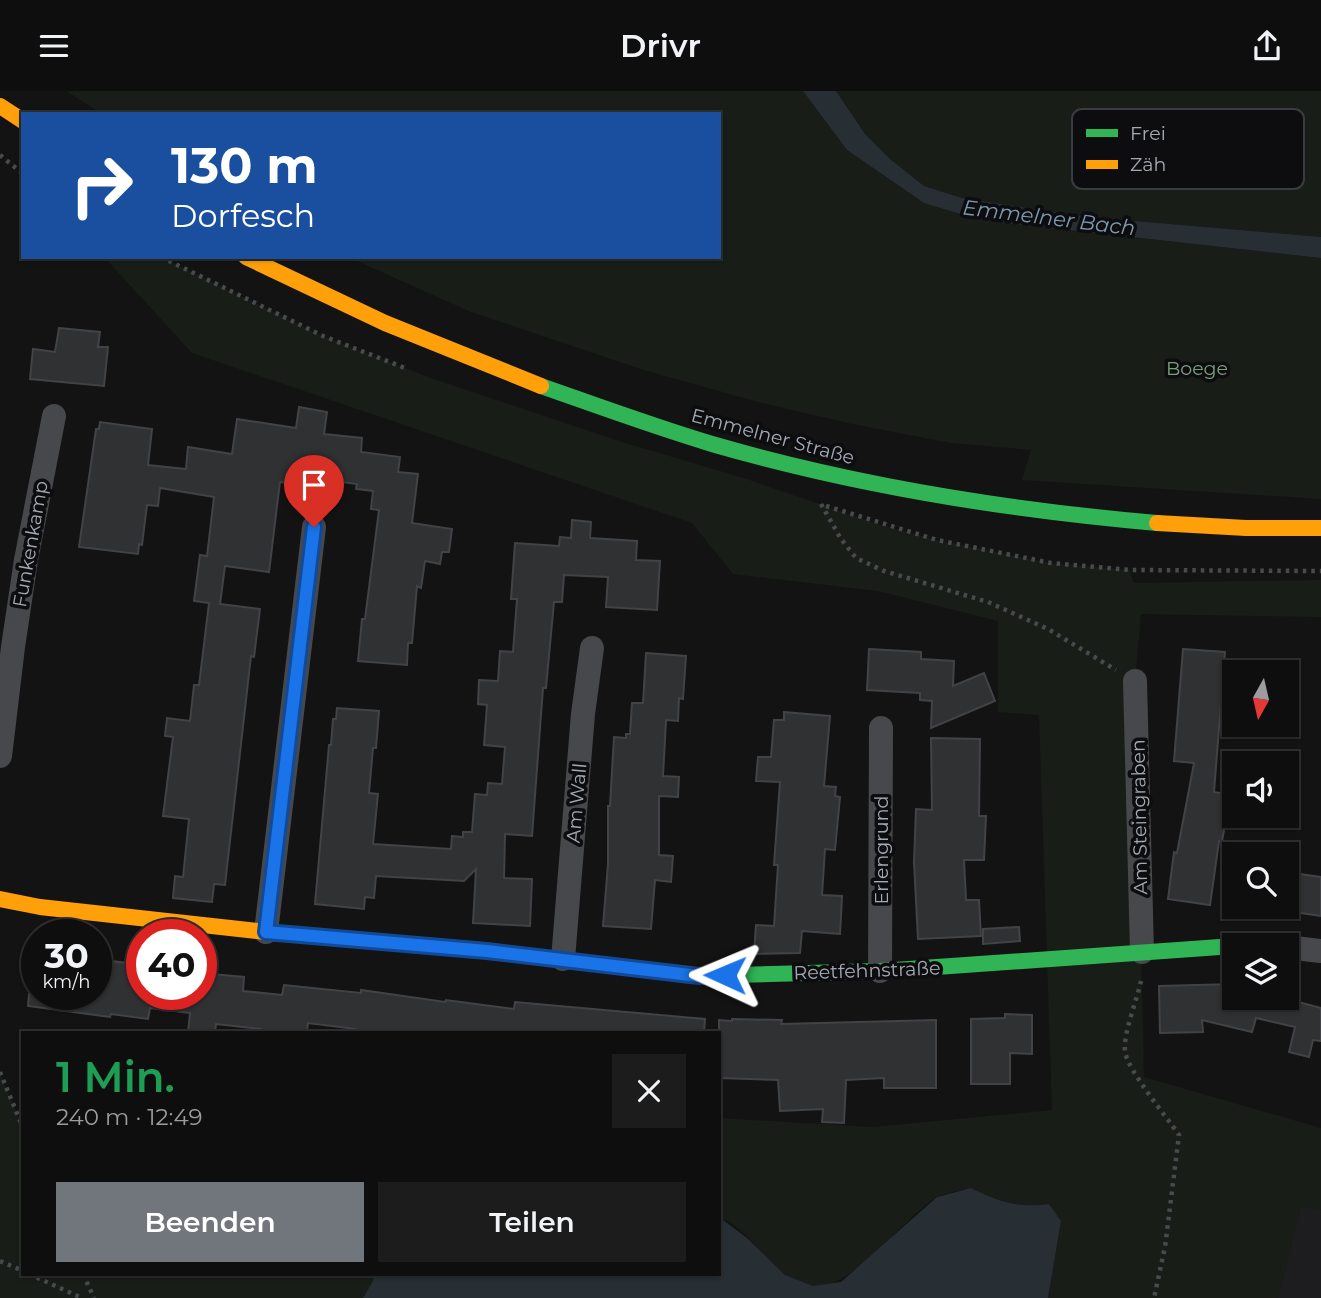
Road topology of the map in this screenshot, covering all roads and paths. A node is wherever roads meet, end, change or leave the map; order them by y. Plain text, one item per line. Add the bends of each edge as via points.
1 (0, 106) edge
2 (21, 120) edge
3 (0, 155) edge
4 (21, 172) edge
5 (250, 259) edge
6 (54, 416) dead end
7 (821, 504) dead end
8 (314, 527) dead end
9 (1321, 528) edge
10 (592, 648) dead end
11 (1135, 681) joint
12 (881, 729) dead end
13 (0, 756) edge
14 (0, 899) edge
15 (266, 932) junction
16 (1222, 947) edge
17 (1299, 948) edge
18 (1321, 951) edge
19 (1142, 953) junction
20 (563, 959) junction
21 (880, 971) junction
22 (0, 1072) edge
23 (21, 1123) edge
24 (0, 1261) edge
25 (21, 1270) edge
26 (33, 1276) edge
27 (84, 1276) edge
28 (82, 1298) edge
29 (94, 1298) edge
30 (1154, 1298) edge

1 - 2 street
3 - 4 path
5 - 9 street, Emmelner Straße via 411,335 555,392 724,448 906,491 1085,517
6 - 13 street, Funkenkamp via 26,560
7 - 11 path via 856,558 988,602 1048,629
8 - 15 street
10 - 20 street, Am Wall
11 - 19 street, Am Steingraben
12 - 21 street, Erlengrund
14 - 15 street, Reetfehnstraße
15 - 20 street, Reetfehnstraße
16 - 19 street, Reetfehnstraße
17 - 18 street
19 - 21 street, Reetfehnstraße
19 - 30 path via 1142,979 1125,1054 1179,1135 1166,1247
20 - 21 street, Reetfehnstraße via 699,976
22 - 23 path
24 - 25 path
26 - 28 path
27 - 29 path

